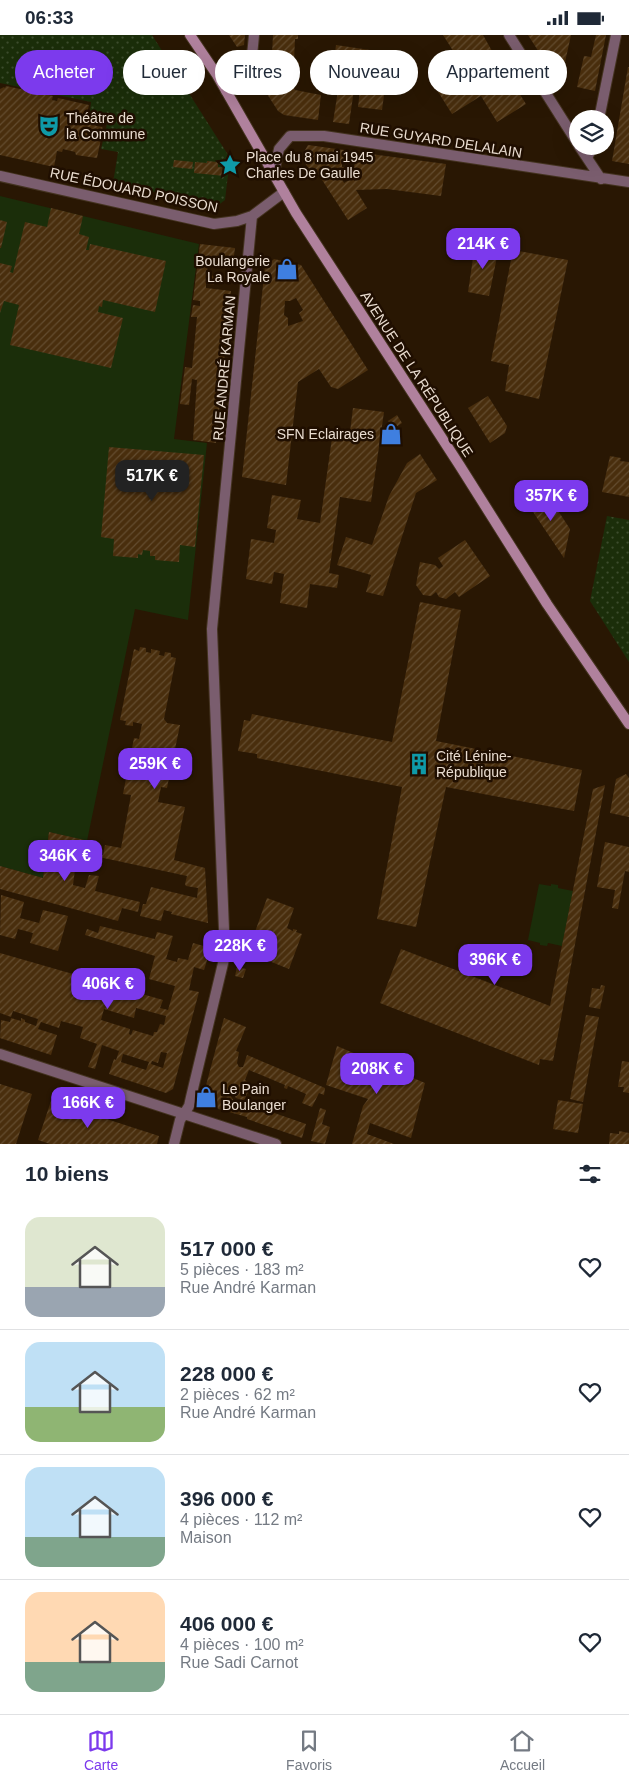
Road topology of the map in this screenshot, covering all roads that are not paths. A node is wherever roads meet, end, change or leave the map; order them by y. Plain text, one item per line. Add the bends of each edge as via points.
1 (190, 35) edge
2 (254, 35) edge
3 (509, 35) edge
4 (616, 35) edge
5 (253, 50) edge
6 (215, 74) edge
7 (228, 95) edge
8 (601, 110) edge
9 (569, 131) edge
10 (584, 155) edge
11 (588, 155) edge
12 (586, 158) junction
13 (274, 173) junction
14 (0, 176) edge
15 (601, 179) junction
16 (629, 182) edge
17 (284, 192) junction
18 (252, 216) junction
19 (629, 723) edge
20 (0, 1053) edge
21 (184, 1113) junction
22 (174, 1144) edge
23 (276, 1144) edge

1 - 6 main road, AVENUE DE LA RÉPUBLIQUE
2 - 5 street
3 - 9 street
4 - 8 street
7 - 13 main road, AVENUE DE LA RÉPUBLIQUE
10 - 12 street
11 - 12 street
12 - 15 street
13 - 15 street, RUE GUYARD DELALAIN via 279,149 290,135 324,135
13 - 17 main road, AVENUE DE LA RÉPUBLIQUE
14 - 18 street, RUE ÉDOUARD POISSON via 214,224
15 - 16 street, RUE GUYARD DELALAIN
17 - 18 street, RUE ÉDOUARD POISSON
17 - 19 main road, AVENUE DE LA RÉPUBLIQUE via 547,604
18 - 21 street, RUE ANDRÉ KARMAN via 212,629 225,955 191,1097
20 - 21 street
21 - 22 street, RUE ANDRÉ KARMAN
21 - 23 street

